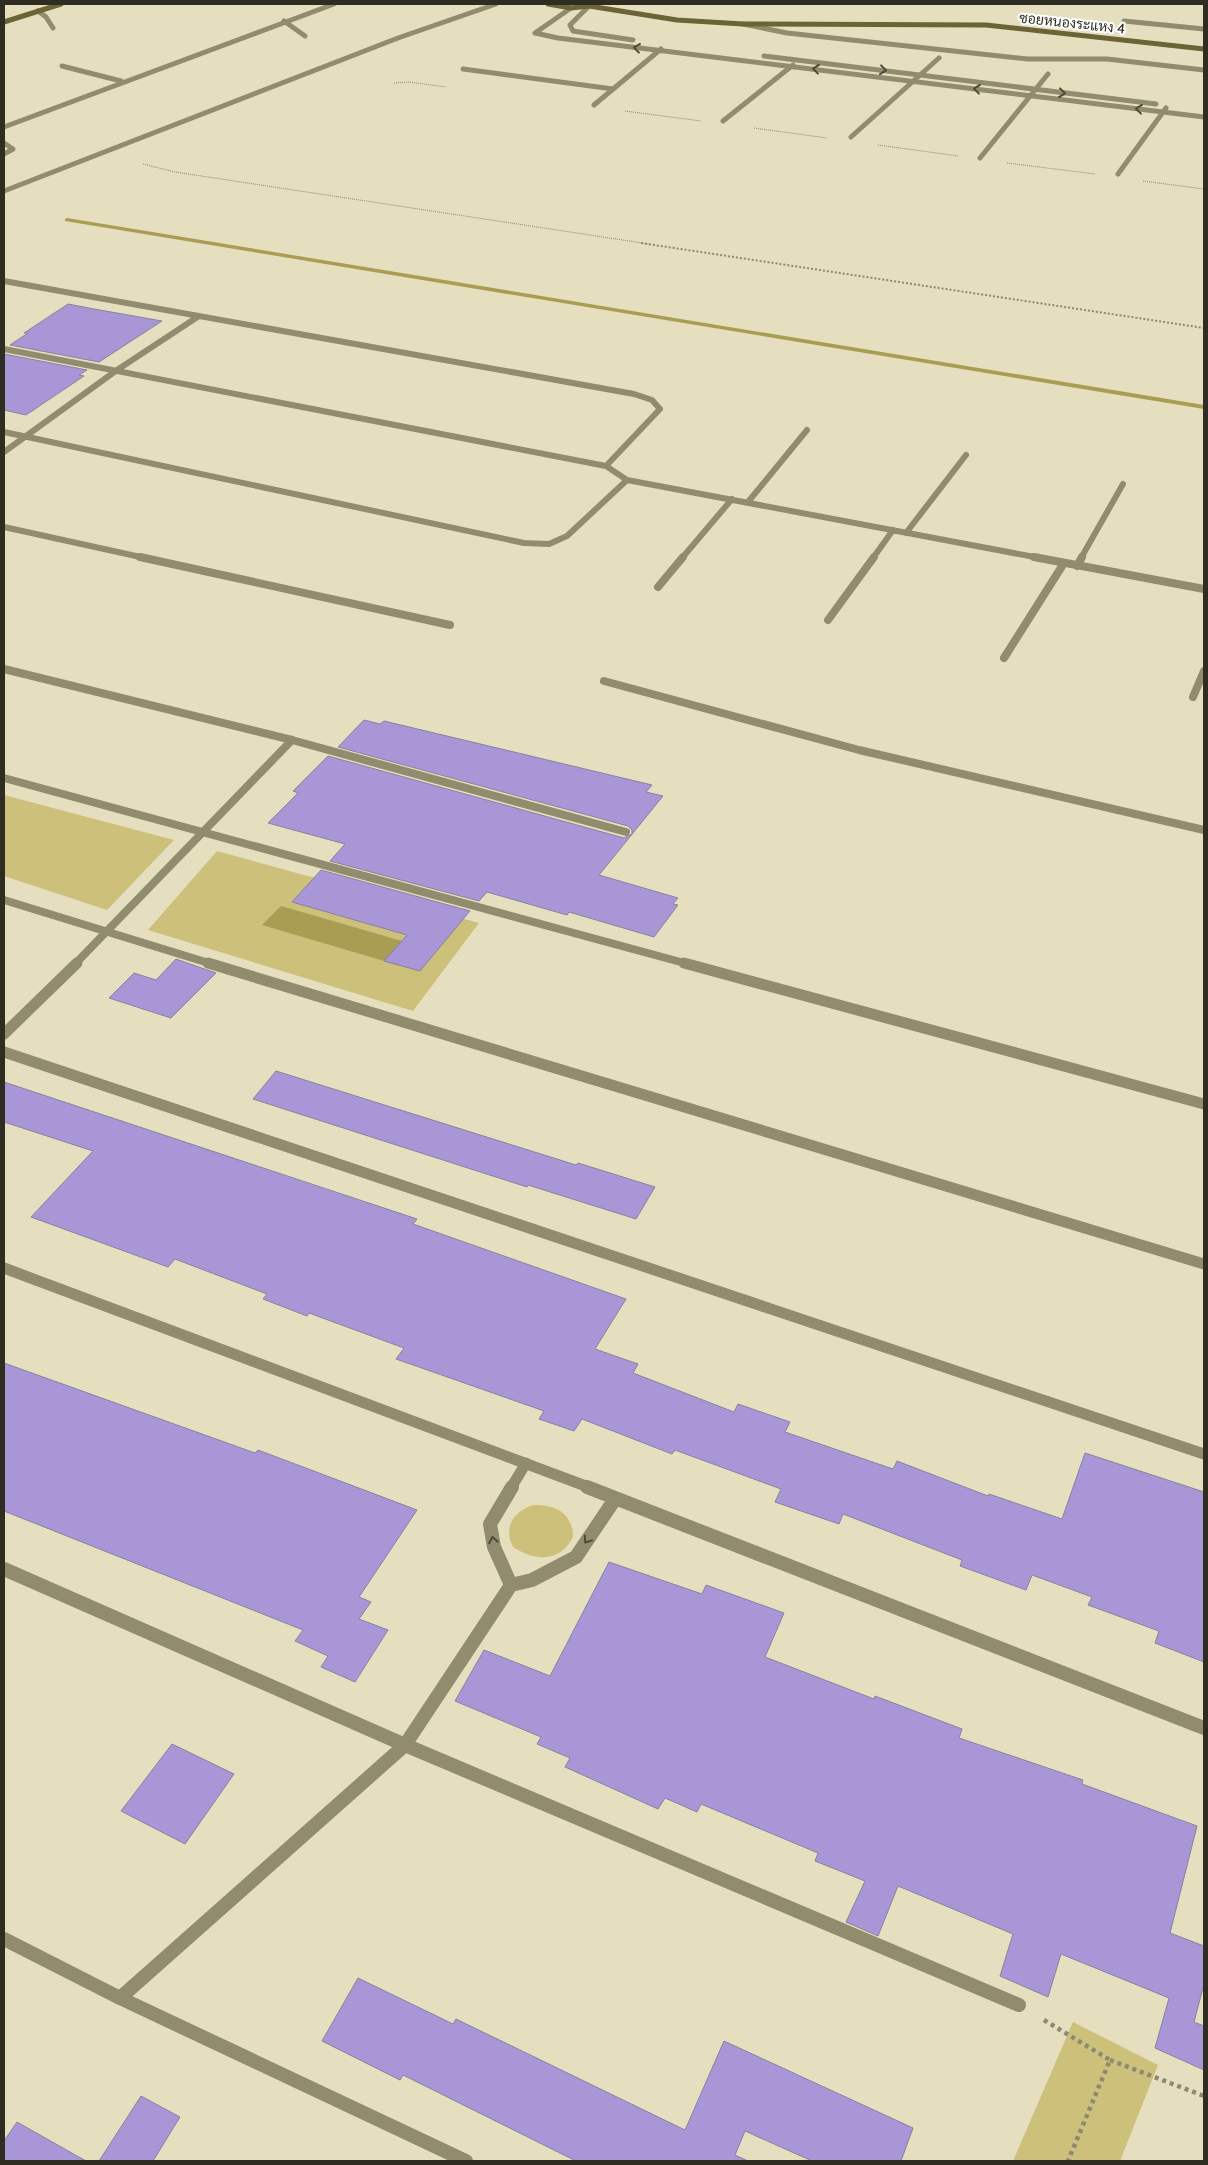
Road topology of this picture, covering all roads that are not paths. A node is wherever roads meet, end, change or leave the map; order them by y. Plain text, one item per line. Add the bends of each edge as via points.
1 (61, 4) edge
2 (334, 4) edge
3 (496, 4) edge
4 (548, 4) edge
5 (589, 6) junction
6 (571, 8) junction
7 (38, 11) junction
8 (284, 21) junction
9 (1124, 21) dead end
10 (4, 22) edge
11 (743, 24) junction
12 (53, 28) dead end
13 (1204, 29) edge
14 (305, 36) dead end
15 (666, 45) junction
16 (684, 46) dead end
17 (1204, 49) edge
18 (659, 50) junction
19 (758, 55) dead end
20 (940, 58) dead end
21 (796, 60) junction
22 (62, 66) dead end
23 (792, 66) junction
24 (463, 69) dead end
25 (1204, 70) edge
26 (1048, 74) dead end
27 (919, 75) junction
28 (121, 81) junction
29 (913, 81) junction
30 (1034, 89) junction
31 (612, 90) junction
32 (1030, 96) junction
33 (594, 105) dead end
34 (1169, 106) junction
35 (1204, 110) edge
36 (1163, 112) junction
37 (1204, 117) edge
38 (722, 121) dead end
39 (4, 127) edge
40 (851, 137) dead end
41 (4, 143) edge
42 (4, 154) edge
43 (980, 158) dead end
44 (1118, 174) dead end
45 (4, 190) edge
46 (4, 281) edge
47 (199, 316) junction
48 (4, 349) edge
49 (117, 370) junction
50 (807, 430) dead end
51 (4, 432) edge
52 (26, 437) junction
53 (4, 452) edge
54 (966, 455) dead end
55 (606, 466) junction
56 (627, 480) junction
57 (1123, 484) dead end
58 (732, 499) junction
59 (748, 502) junction
60 (4, 527) edge
61 (893, 530) junction
62 (906, 533) junction
63 (1064, 563) junction
64 (1077, 566) junction
65 (658, 588) dead end
66 (1204, 589) edge
67 (828, 620) dead end
68 (450, 626) dead end
69 (1004, 658) dead end
70 (4, 669) edge
71 (1204, 671) edge
72 (604, 681) dead end
73 (1193, 697) dead end
74 (292, 740) junction
75 (4, 778) edge
76 (1204, 830) edge
77 (204, 832) junction
78 (626, 832) dead end
79 (4, 900) edge
80 (107, 933) junction
81 (4, 1034) edge
82 (4, 1052) edge
83 (1204, 1104) edge
84 (1204, 1264) edge
85 (4, 1268) edge
86 (1204, 1454) edge
87 (526, 1463) junction
88 (614, 1499) junction
89 (4, 1569) edge
90 (511, 1585) junction
91 (1204, 1728) edge
92 (405, 1744) junction
93 (4, 1939) edge
94 (120, 1998) junction
95 (1019, 2005) road end
96 (466, 2161) edge

1 - 7 street
2 - 8 street
3 - 45 street via 398,38
4 - 6 street, ซอยหนองระแหง 4
5 - 6 street, ซอยหนองระแหง 4
5 - 11 street, ซอยหนองระแหง 4 via 677,20
5 - 15 street via 570,25 573,31
18 -> 6 street via 550,37 535,32
7 - 10 street
7 - 12 street
8 - 14 street
8 - 28 street
9 - 13 street
11 - 17 street, ซอยหนองระแหง 4 via 986,25
11 - 25 street via 786,33 1028,59 1107,59
15 - 16 street
15 - 18 street
18 - 23 street
18 - 31 street
19 - 21 street
20 - 27 street
21 - 23 street
21 -> 27 street
22 - 28 street
29 -> 23 street
23 - 38 street
24 - 31 street
26 - 30 street
27 - 29 street
27 - 30 street
28 - 39 street
32 -> 29 street
29 - 40 street
30 - 32 street
30 -> 34 street
31 - 33 street
36 -> 32 street
32 - 43 street
34 - 35 street
34 - 36 street
36 - 37 street
36 - 44 street
41 - 42 street via 13,149
46 - 47 street
47 - 49 street
47 - 55 street via 614,390 652,400 660,409
48 - 49 street
49 - 52 street
49 - 55 street
50 - 59 street
51 - 52 street
52 - 53 street
52 - 56 street via 524,543 549,544 567,536
54 - 62 street
55 - 56 street
56 - 58 street
57 - 64 street
58 - 59 street
58 - 65 street
59 - 61 street
60 - 68 street
61 - 62 street
61 - 67 street
62 - 63 street
63 - 64 street
63 - 69 street
64 - 66 street
70 - 74 street
71 - 73 street
72 - 76 street via 859,750
74 - 77 street
74 - 78 street
75 - 77 street
77 - 80 street
77 - 83 street
79 - 80 street
80 - 81 street
80 - 84 street
82 - 86 street
85 - 87 street
87 - 88 street
90 -> 87 street via 494,1548 490,1524
88 -> 90 street via 576,1557 532,1580
88 - 91 street
89 - 92 street
90 - 92 street
92 - 94 street
92 - 95 street
93 - 94 street
94 - 96 street

